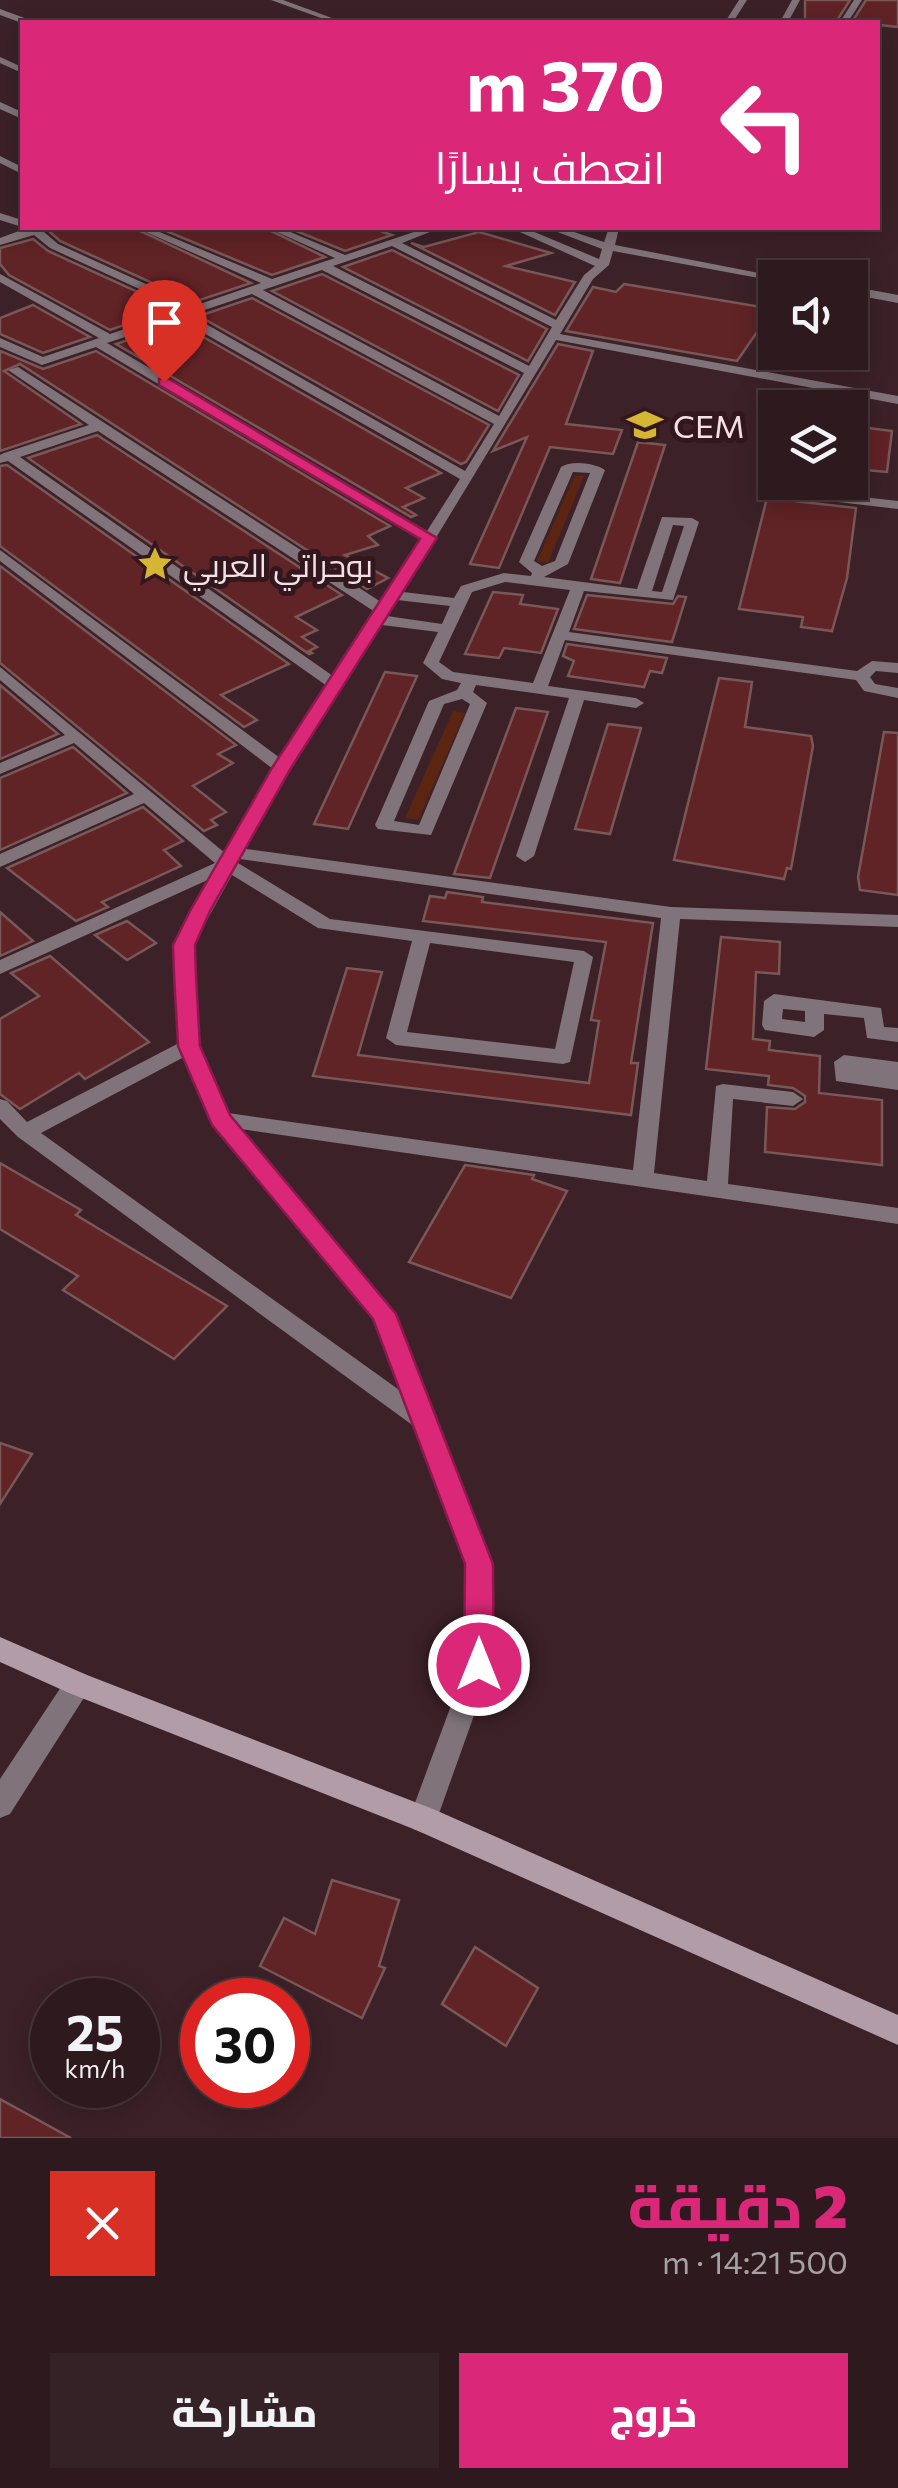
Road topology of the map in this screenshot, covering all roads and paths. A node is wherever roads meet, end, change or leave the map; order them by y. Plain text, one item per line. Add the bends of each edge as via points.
1 (275, 0) edge
2 (333, 20) edge
3 (33, 230) edge
4 (40, 230) edge
5 (147, 230) edge
6 (278, 230) edge
7 (390, 230) edge
8 (429, 230) edge
9 (527, 230) edge
10 (559, 230) edge
11 (410, 236) junction
12 (0, 242) edge
13 (392, 242) junction
14 (608, 246) edge
15 (344, 258) junction
16 (322, 266) junction
17 (758, 274) edge
18 (0, 277) edge
19 (271, 283) junction
20 (252, 290) junction
21 (868, 293) edge
22 (898, 299) edge
23 (185, 311) junction
24 (555, 331) junction
25 (104, 341) junction
26 (0, 342) edge
27 (42, 361) junction
28 (7, 372) edge
29 (531, 372) junction
30 (898, 400) edge
31 (499, 421) junction
32 (99, 426) junction
33 (4, 458) edge
34 (468, 478) junction
35 (853, 500) edge
36 (898, 505) edge
37 (429, 538) junction
38 (0, 554) edge
39 (538, 576) junction
40 (579, 586) junction
41 (644, 594) junction
42 (458, 604) junction
43 (383, 608) junction
44 (446, 629) junction
45 (560, 635) junction
46 (898, 668) edge
47 (861, 676) junction
48 (3, 677) edge
49 (335, 684) junction
50 (467, 686) junction
51 (538, 690) junction
52 (898, 693) edge
53 (578, 695) junction
54 (636, 703) dead end
55 (74, 737) junction
56 (282, 768) junction
57 (0, 769) edge
58 (145, 796) junction
59 (525, 856) dead end
60 (230, 858) junction
61 (0, 861) edge
62 (671, 913) junction
63 (898, 921) edge
64 (422, 937) junction
65 (0, 968) edge
66 (816, 1006) dead end
67 (898, 1036) edge
68 (189, 1046) junction
69 (898, 1069) edge
70 (898, 1083) edge
71 (793, 1098) dead end
72 (0, 1106) edge
73 (220, 1120) junction
74 (25, 1132) junction
75 (643, 1180) junction
76 (717, 1190) junction
77 (898, 1216) edge
78 (424, 1420) junction
79 (0, 1648) edge
80 (78, 1684) junction
81 (0, 1804) edge
82 (423, 1820) junction
83 (898, 2030) edge

1 - 2 street
3 - 12 street
4 - 23 street via 54,246
5 - 19 street
6 - 15 street
7 - 11 street
8 - 11 street
9 - 14 street
10 - 14 street
11 - 13 street
13 - 15 street
13 - 24 street
14 - 17 street
14 - 24 street
15 - 16 street
16 - 19 street
16 - 29 street
18 - 25 street
19 - 20 street
20 - 23 street
20 - 31 street
21 - 22 street
23 - 25 street
23 - 34 street
24 - 29 street
24 - 30 street
25 - 27 street
25 - 37 street
26 - 27 street
27 - 28 street
28 - 32 street
29 - 31 street
31 - 34 street
32 - 33 street
32 - 43 street
33 - 49 street
34 - 37 street
35 - 36 street
37 - 43 street
38 - 56 street
39 - 39 street via 526,562 568,467 598,470 561,564
39 - 40 street
39 - 42 street via 466,589
40 - 41 street
40 - 45 street
41 - 41 street via 667,520 692,522 668,597
42 - 43 street
42 - 44 street
43 - 44 street
43 - 49 street
44 - 50 street via 431,663
45 - 47 street
45 - 51 street
46 - 47 street via 872,666
47 - 52 street via 870,688
48 - 55 street
49 - 56 street
50 - 50 street via 437,701 384,826 424,831 480,703
50 - 51 street
51 - 53 street
53 - 54 street
53 - 59 street
55 - 57 street
55 - 58 street
56 - 60 street
58 - 60 street
58 - 61 street
60 - 62 street
60 - 64 street via 325,924
60 - 65 street
60 - 68 street via 184,945
62 - 63 street
62 - 75 street
64 - 64 street via 396,1038 563,1057 584,958
66 - 67 street via 874,1013 874,1032
68 - 73 street
68 - 74 street
69 - 70 street via 844,1062 843,1076
71 - 76 street via 723,1091
72 - 74 street
73 - 75 street
73 - 78 street via 384,1314
74 - 78 street
75 - 76 street
76 - 77 street
78 - 82 street via 479,1564 479,1665
79 - 80 street
80 - 81 street
80 - 82 street
82 - 83 street

